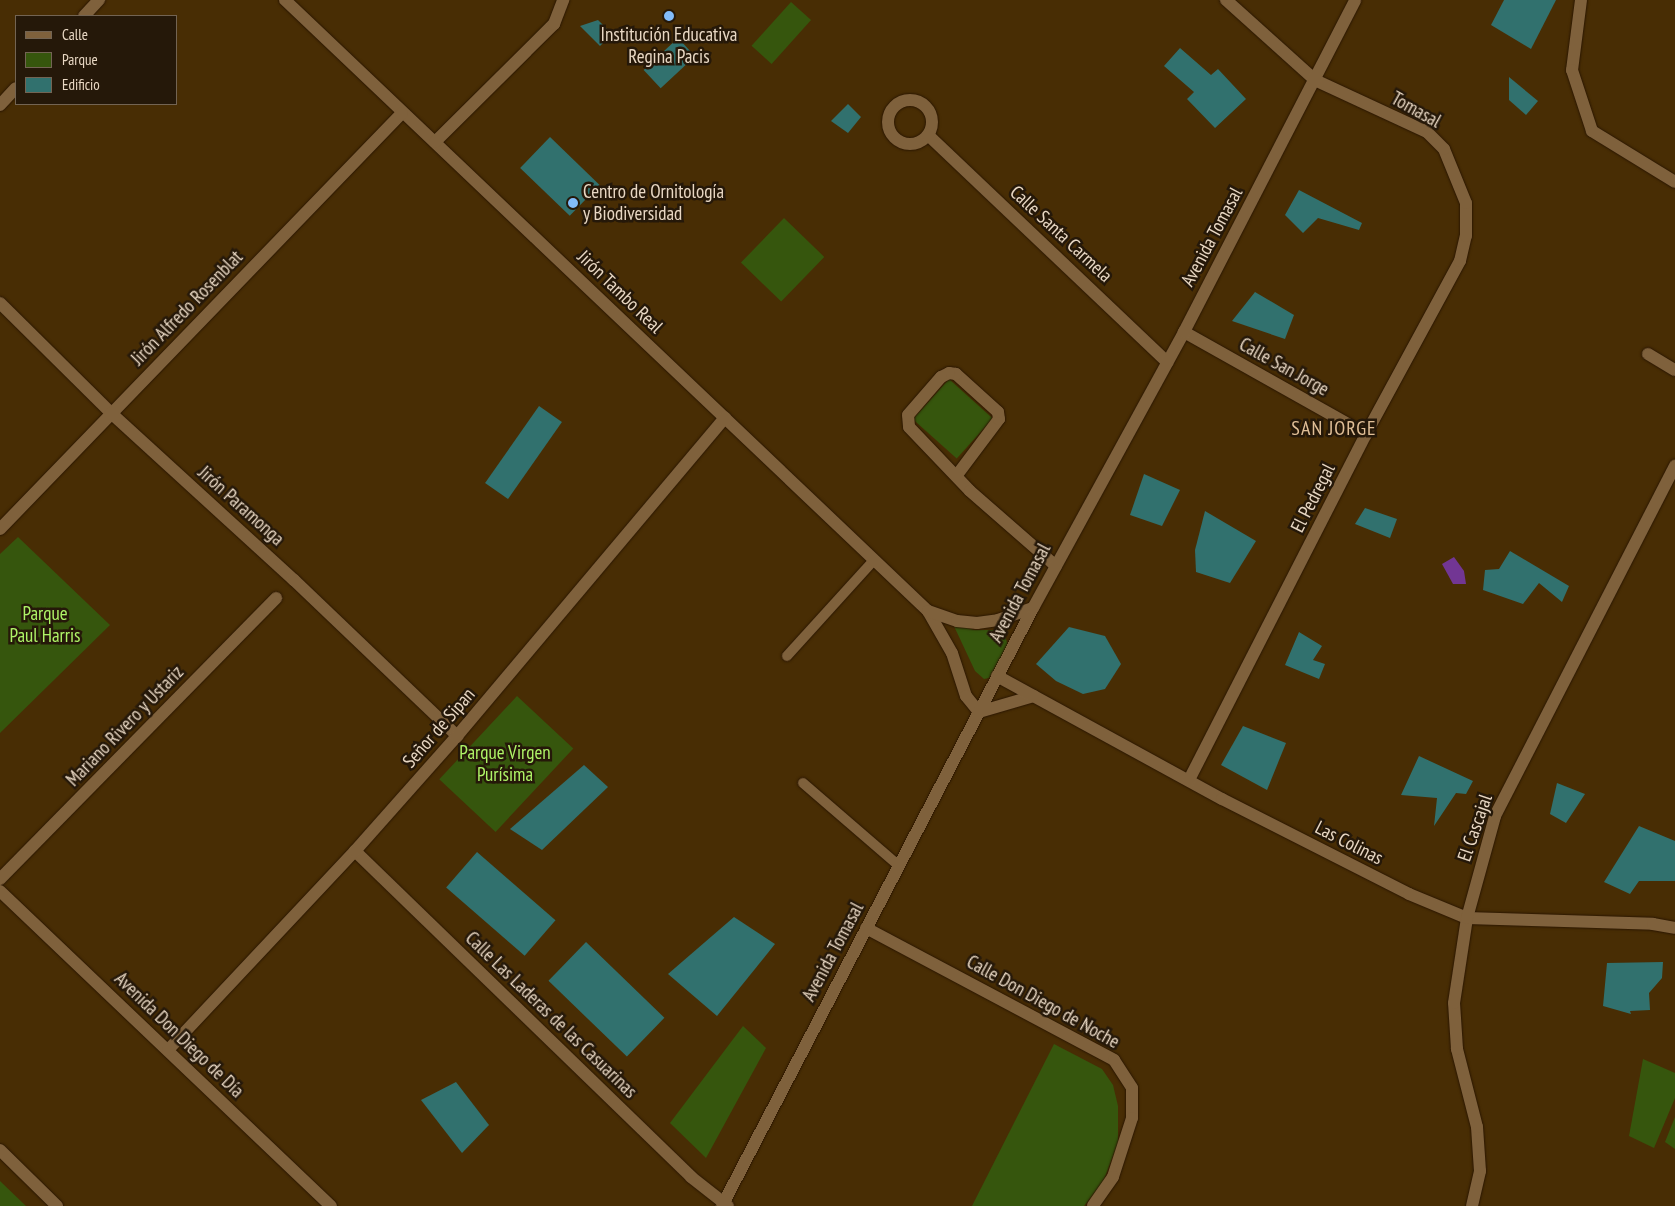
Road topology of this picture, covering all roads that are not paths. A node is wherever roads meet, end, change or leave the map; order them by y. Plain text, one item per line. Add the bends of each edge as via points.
1 (99, 0) edge
2 (285, 0) edge
3 (564, 0) edge
4 (1226, 0) edge
5 (1355, 0) edge
6 (1581, 0) edge
7 (85, 15) edge
8 (1315, 80) junction
9 (15, 89) edge
10 (0, 105) edge
11 (402, 113) junction
12 (928, 135) dead end
13 (435, 142) junction
14 (1675, 182) edge
15 (1466, 203) joint
16 (3, 311) edge
17 (1184, 332) junction
18 (1648, 354) dead end
19 (1167, 362) junction
20 (1675, 370) edge
21 (111, 413) junction
22 (725, 418) junction
23 (1366, 434) junction
24 (1675, 466) edge
25 (957, 475) junction
26 (0, 530) edge
27 (874, 560) junction
28 (1056, 566) junction
29 (276, 598) dead end
30 (1033, 608) junction
31 (928, 611) junction
32 (787, 656) dead end
33 (997, 676) junction
34 (1034, 696) junction
35 (979, 712) junction
36 (458, 736) junction
37 (1189, 780) junction
38 (803, 783) dead end
39 (355, 851) junction
40 (899, 866) junction
41 (0, 880) edge
42 (0, 891) edge
43 (1467, 918) junction
44 (866, 928) junction
45 (1675, 928) edge
46 (168, 1050) junction
47 (0, 1150) edge
48 (724, 1205) edge
49 (57, 1206) edge
50 (331, 1206) edge
51 (1093, 1206) edge
52 (1472, 1206) edge

1 - 7 street
2 - 11 street, Jirón Tambo Real
3 - 13 street via 554,24
4 - 8 street, Tomasal
5 - 8 street, Avenida Tomasal
6 - 14 street via 1572,70 1592,131
8 - 15 street, Tomasal via 1427,132 1444,149
8 - 17 street, Avenida Tomasal
9 - 10 street
11 - 13 street, Jirón Tambo Real
11 - 21 street, Jirón Alfredo Rosenblat
12 - 19 street, Calle Santa Carmela
13 - 22 street, Jirón Tambo Real
15 - 23 street, El Pedregal via 1466,236 1460,261
16 - 21 street, Jirón Paramonga
17 - 19 street, Avenida Tomasal
17 - 23 street, Calle San Jorge
18 - 20 street
19 - 28 street, Avenida Tomasal
21 - 26 street, Jirón Alfredo Rosenblat
21 - 36 street, Jirón Paramonga
22 - 27 street, Jirón Tambo Real
22 - 36 street, Señor de Sipan
23 - 37 street, El Pedregal
24 - 43 street, El Cascajal via 1495,816
25 - 25 street via 907,422 908,415 941,377 949,373 956,374 998,412 999,419
25 - 28 street via 970,491
27 - 31 street, Jirón Tambo Real
27 - 32 lane
28 - 30 street, Avenida Tomasal
29 - 41 street, Mariano Rivero y Ustariz
30 - 31 street, Jirón Tambo Real via 998,620 977,622 957,621
30 - 33 street, Avenida Tomasal
31 - 35 street, Jirón Tambo Real via 952,653 966,696
33 - 34 street, Las Colinas
33 - 35 street, Avenida Tomasal
34 - 35 street
34 - 37 street, Las Colinas
35 - 40 street, Avenida Tomasal
36 - 39 street, Señor de Sipan
37 - 43 street, Las Colinas via 1409,894
38 - 40 lane
39 - 46 street, Señor de Sipan
39 - 48 street, Calle Las Laderas de las Casuarinas
40 - 44 street, Avenida Tomasal
42 - 46 street, Avenida Don Diego de Día
43 - 45 street, Las Colinas via 1653,924
43 - 52 street, El Cascajal via 1454,1003 1457,1049 1477,1127 1480,1171
44 - 48 street, Avenida Tomasal
44 - 51 street, Calle Don Diego de Noche via 1114,1060 1132,1088 1132,1118 1113,1177
46 - 50 street, Avenida Don Diego de Día
47 - 49 street

